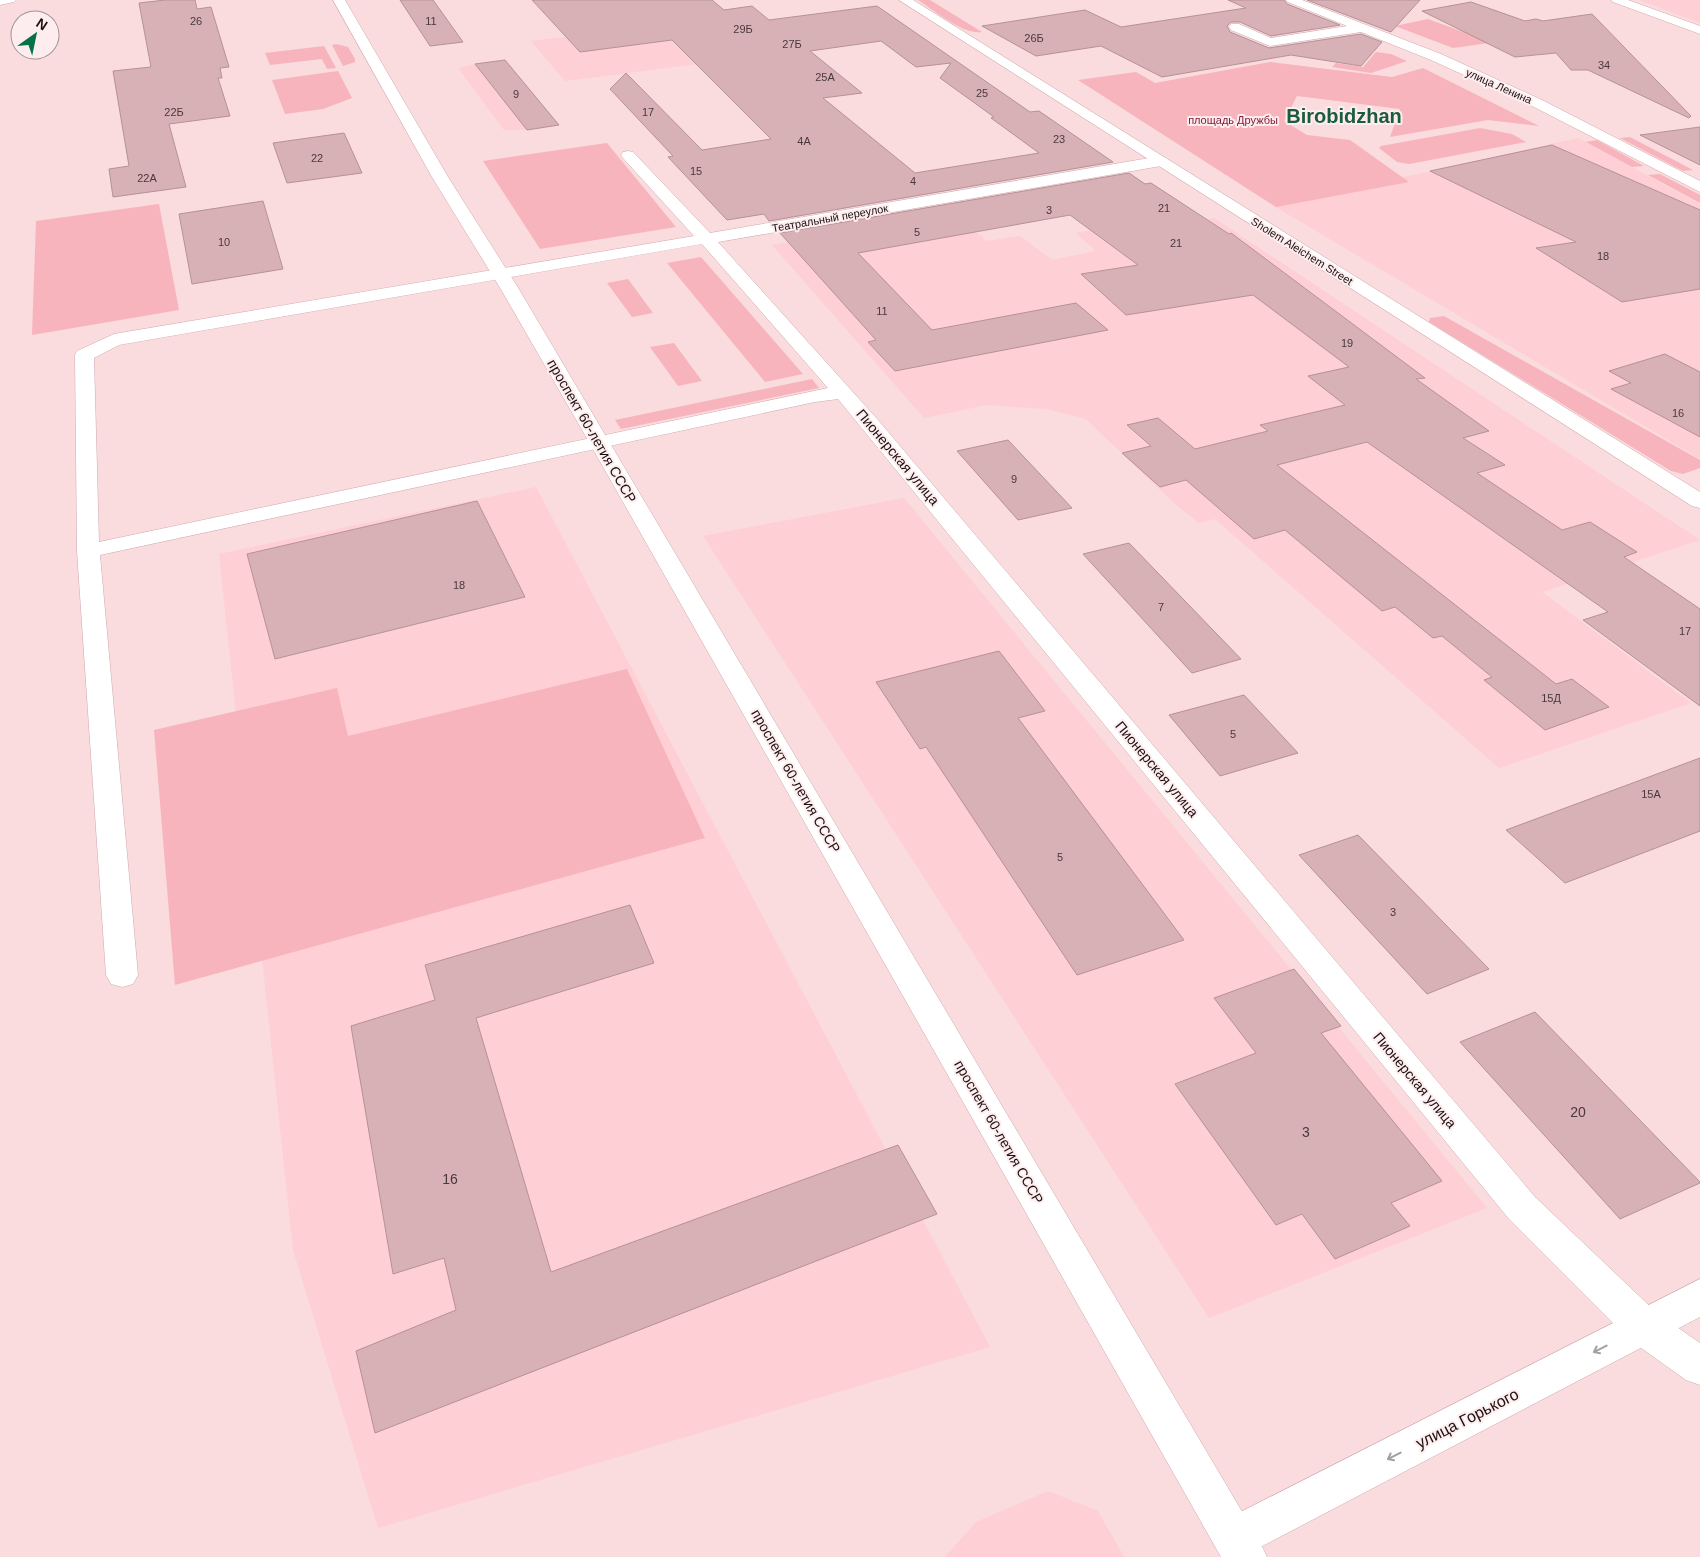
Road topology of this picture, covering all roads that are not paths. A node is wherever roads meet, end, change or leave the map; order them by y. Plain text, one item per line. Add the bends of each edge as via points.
1 (8, 0) edge
2 (905, 0) edge
3 (1292, 0) edge
4 (1617, 0) edge
5 (0, 1) edge
6 (341, 2) edge
7 (1235, 27) dead end
8 (1362, 27) junction
9 (1700, 30) edge
10 (628, 155) dead end
11 (1161, 161) junction
12 (1700, 187) edge
13 (707, 240) junction
14 (500, 273) junction
15 (844, 392) junction
16 (599, 442) junction
17 (1700, 501) edge
18 (88, 551) junction
19 (122, 975) dead end
20 (1700, 1297) edge
21 (1644, 1327) junction
22 (1700, 1366) edge
23 (1240, 1548) edge

1 - 5 street
2 - 11 street, Sholem Aleichem Street
3 - 8 street, улица Ленина
4 - 9 street
6 - 14 street, проспект 60-летия СССР via 440,177
7 - 8 street via 1270,42
8 - 12 street, улица Ленина via 1537,103
10 - 13 street, Пионерская улица
11 - 13 street, Театральный переулок
11 - 17 street, Sholem Aleichem Street
13 - 14 street, Театральный переулок
13 - 15 street, Пионерская улица
14 - 16 street, проспект 60-летия СССР
14 - 18 street, Театральный переулок via 114,340 84,355
15 - 16 street
15 - 21 street, Пионерская улица via 1522,1208
16 - 18 street
16 - 23 street, проспект 60-летия СССР
18 - 19 street
20 - 21 street, улица Горького
21 - 22 street, Пионерская улица
21 -> 23 street, улица Горького

